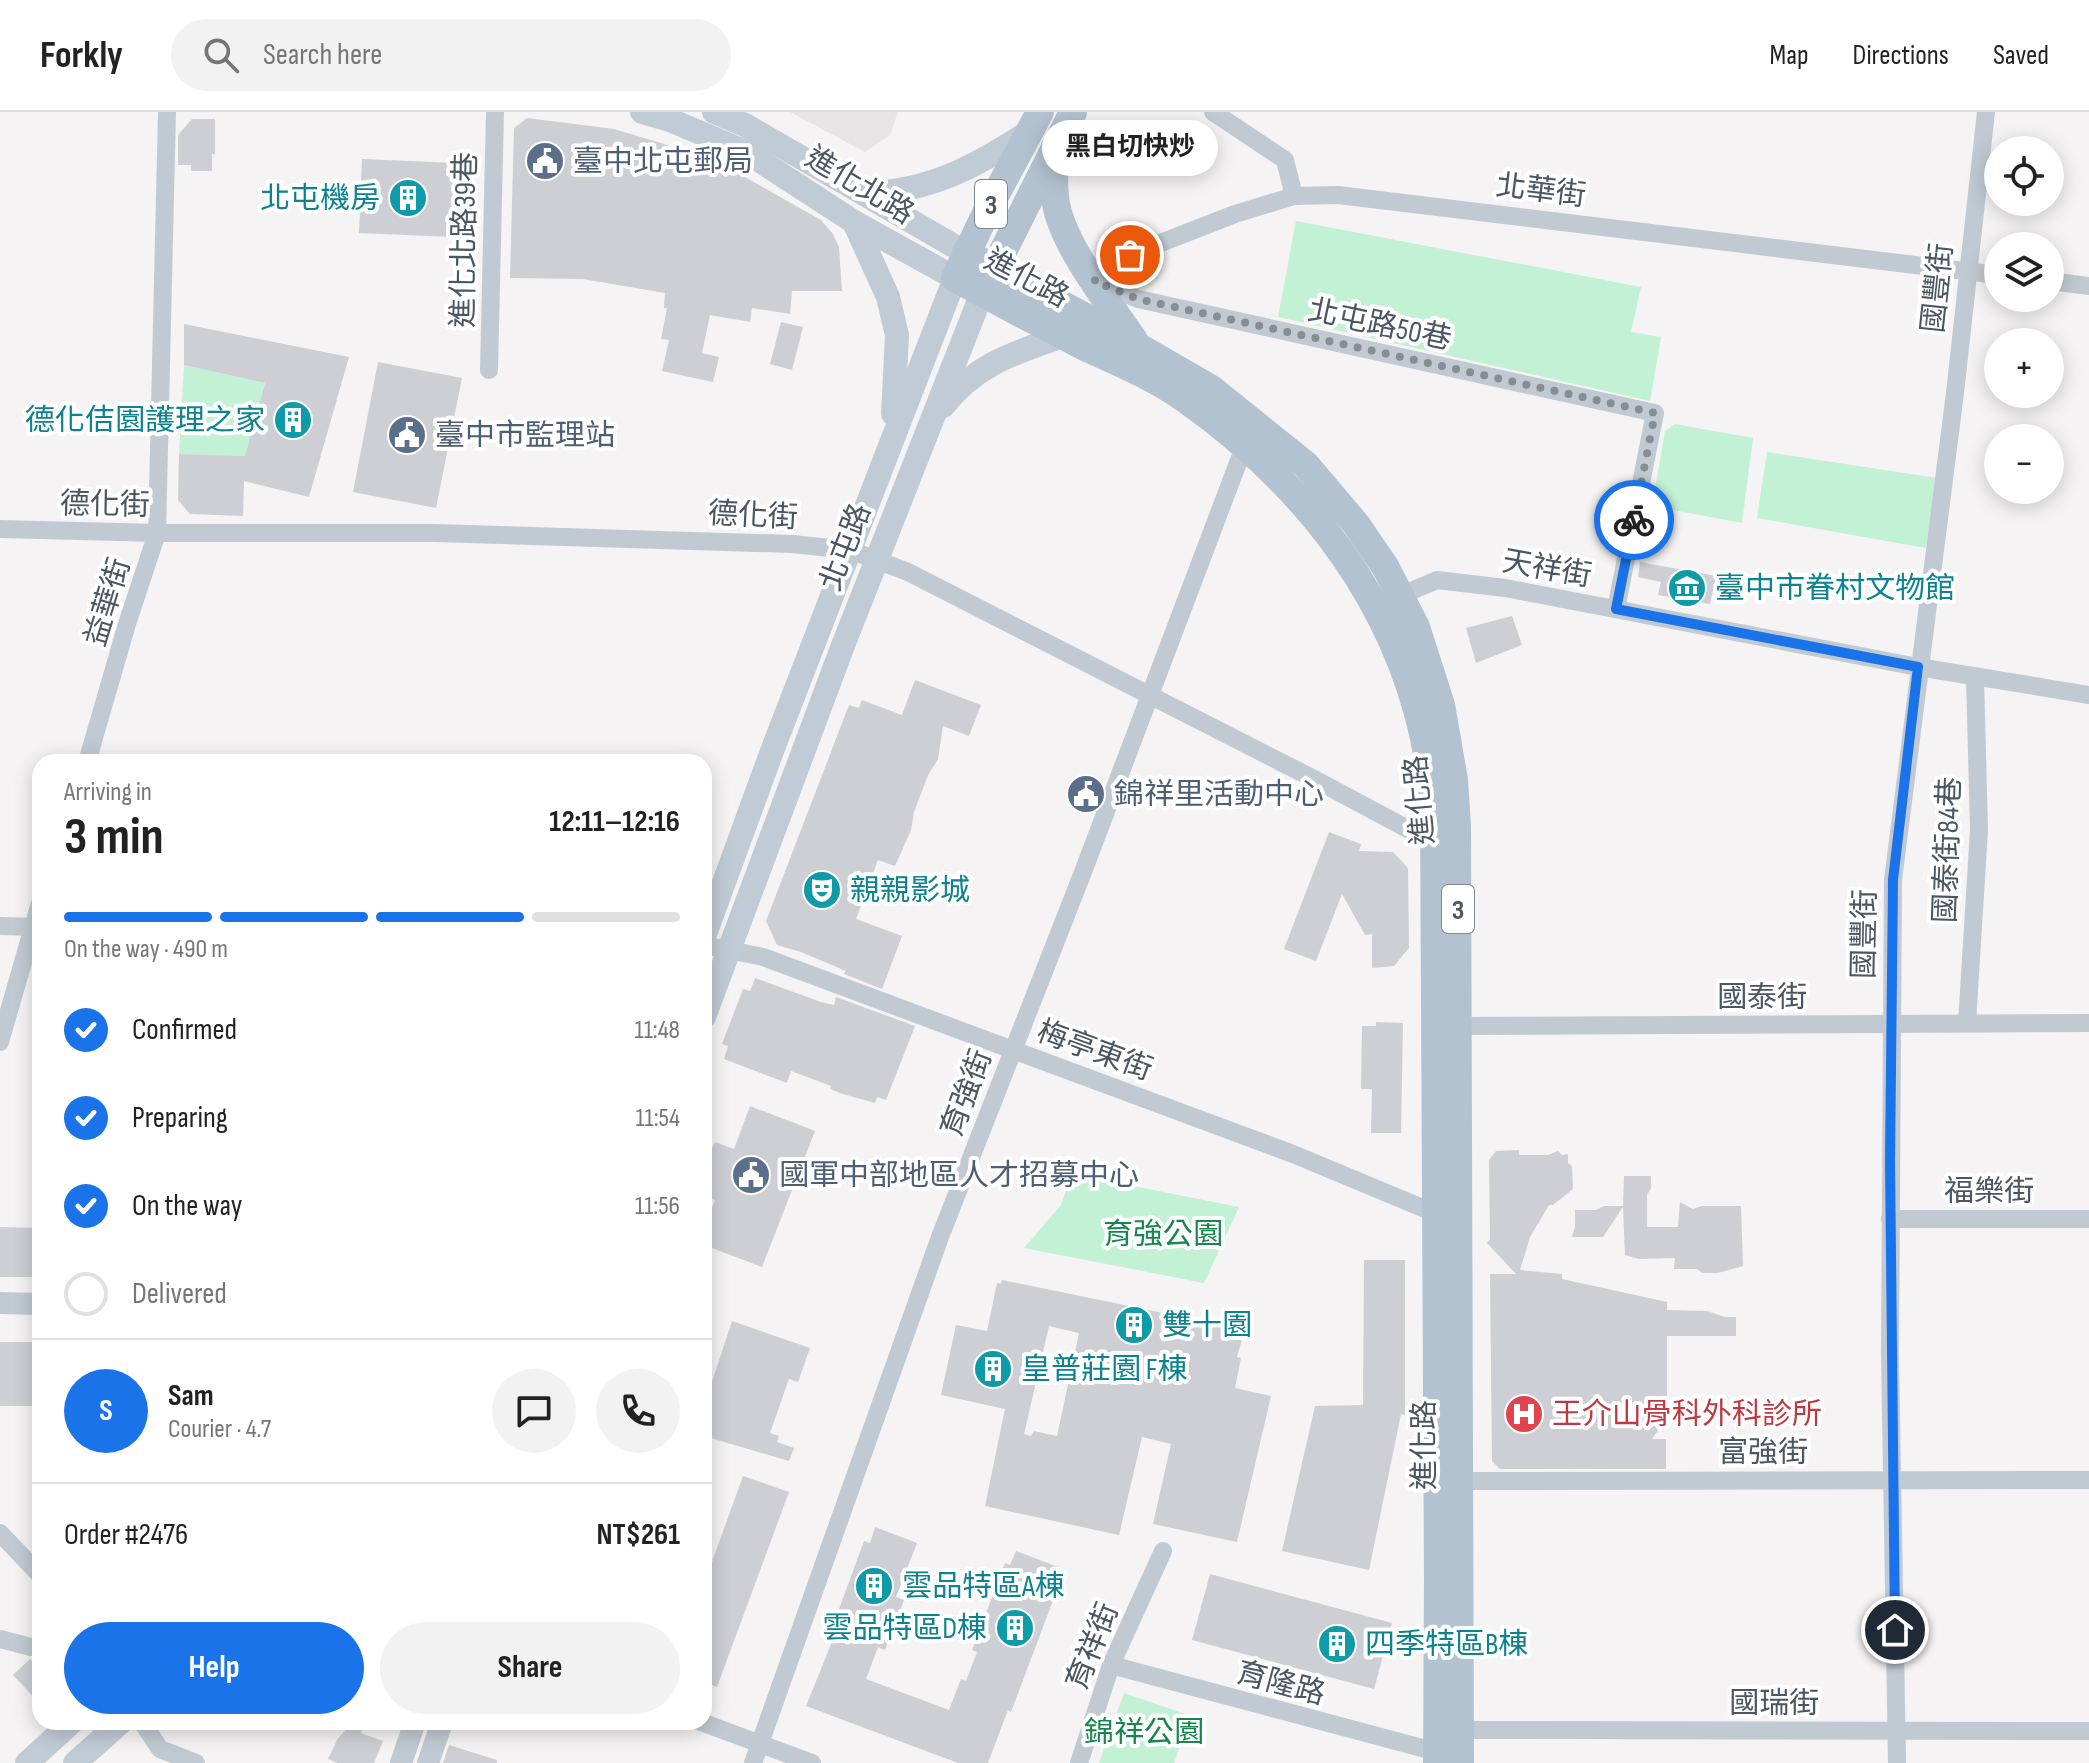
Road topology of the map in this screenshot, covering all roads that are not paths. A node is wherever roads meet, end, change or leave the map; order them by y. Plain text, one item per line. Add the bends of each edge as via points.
1 (167, 112) edge
2 (495, 112) edge
3 (642, 112) edge
4 (714, 112) edge
5 (1073, 112) edge
6 (1213, 112) edge
7 (1986, 112) edge
8 (1035, 122) edge
9 (1055, 147) junction
10 (864, 194) junction
11 (1294, 196) junction
12 (854, 222) junction
13 (961, 266) junction
14 (995, 267) junction
15 (1967, 271) junction
16 (1984, 273) edge
17 (1094, 281) junction
18 (2064, 283) edge
19 (2089, 286) edge
20 (982, 293) junction
21 (1063, 336) junction
22 (1139, 347) junction
23 (489, 370) dead end
24 (929, 423) junction
25 (1244, 447) junction
26 (887, 456) junction
27 (0, 529) edge
28 (157, 533) junction
29 (850, 550) junction
30 (876, 561) junction
31 (1388, 601) junction
32 (1616, 609) junction
33 (1918, 667) junction
34 (1975, 677) junction
35 (1149, 695) junction
36 (2089, 695) edge
37 (89, 754) edge
38 (1434, 843) junction
39 (712, 916) edge
40 (0, 926) edge
41 (32, 927) edge
42 (32, 940) edge
43 (712, 946) edge
44 (729, 949) junction
45 (712, 995) edge
46 (1967, 1023) junction
47 (2089, 1023) edge
48 (1890, 1024) junction
49 (1447, 1026) junction
50 (0, 1042) edge
51 (1012, 1049) junction
52 (1437, 1214) junction
53 (1890, 1219) junction
54 (2089, 1219) edge
55 (0, 1303) edge
56 (32, 1304) edge
57 (1894, 1480) junction
58 (2089, 1480) edge
59 (1447, 1482) junction
60 (0, 1533) edge
61 (1163, 1551) dead end
62 (32, 1567) edge
63 (0, 1639) edge
64 (31, 1647) dead end
65 (1111, 1665) junction
66 (712, 1726) edge
67 (63, 1730) edge
68 (112, 1730) edge
69 (147, 1730) edge
70 (412, 1730) edge
71 (439, 1730) edge
72 (1460, 1730) junction
73 (1898, 1731) junction
74 (2089, 1731) edge
75 (759, 1744) junction
76 (1444, 1759) edge
77 (27, 1763) edge
78 (75, 1763) edge
79 (196, 1763) edge
80 (401, 1763) edge
81 (428, 1763) edge
82 (753, 1763) edge
83 (812, 1763) edge
84 (1079, 1763) edge
85 (1897, 1763) edge

1 - 28 street, 益華街
2 - 23 street, 進化北路39巷
3 - 12 main road, 進化北路 via 748,153
4 - 10 main road, 進化北路
5 - 9 main road, 北屯路 / 3
6 - 11 street via 1285,160
7 - 15 street, 國豐街
8 - 10 main road via 986,159 947,178
8 - 13 main road, 北屯路 / 3
9 - 14 main road, 北屯路 / 3
9 - 17 main road via 1055,198 1062,225
10 - 13 main road, 進化北路
11 - 15 street, 北華街 via 1338,195
11 - 17 street, 北華街 via 1130,255
12 - 13 main road, 進化北路
12 - 26 main road via 888,297 897,335
13 - 14 main road, 進化路 / 3
13 - 20 main road, 進化路 / 3
13 - 26 main road, 北屯路
14 - 20 main road, 北屯路 / 3
14 - 22 main road, 進化路 / 3
15 - 16 street, 北華街
15 - 33 street, 國豐街
17 - 22 main road
17 - 32 street, 北屯路50巷 via 1138,299 1655,413
18 - 19 street
20 - 21 main road, 進化路 / 3
20 - 24 main road, 北屯路
21 - 24 main road via 980,370 958,387
21 - 25 main road, 進化路 / 3 via 1183,397
22 - 31 main road, 進化路 / 3 via 1210,388 1306,465 1356,524
24 - 30 main road, 北屯路
25 - 31 main road, 進化路 / 3
25 - 35 street, 育強街
26 - 29 main road, 北屯路
27 - 28 street, 德化街
28 - 29 street, 德化街 via 434,533
28 - 37 street, 益華街
29 - 30 street, 德化街
29 - 39 main road, 北屯路
30 - 35 street, 德化街 via 908,572
30 - 44 main road, 北屯路
31 - 32 street, 天祥街 via 1437,580
31 - 38 main road, 進化路 / 3 via 1431,775
31 - 49 main road, 進化路 / 3 via 1416,627 1441,705 1454,780 1458,880
32 - 33 street, 天祥街
33 - 34 street, 天祥街
33 - 48 street, 國豐街 via 1893,880
34 - 36 street, 天祥街
34 - 46 street, 國泰街84巷 via 1979,830
35 - 38 street, 德化街
35 - 51 street, 育強街
38 - 49 main road, 進化路 / 3
40 - 41 street
42 - 50 street
43 - 44 street, 梅亭東街
44 - 45 main road, 北屯路
44 - 51 street, 梅亭東街
46 - 47 street, 國泰街
46 - 48 street, 國泰街
48 - 49 street, 國泰街
48 - 53 street, 國豐街
49 - 52 main road, 進化路 / 3
49 - 59 main road, 進化路 / 3
51 - 52 street, 梅亭東街
51 - 75 street, 育強街
52 - 59 main road, 進化路 / 3
53 - 54 street, 福樂街
53 - 57 street, 國豐街
55 - 56 street
57 - 58 street, 富強街
57 - 59 street, 富強街
57 - 73 street, 國豐街
59 - 72 main road, 進化路 / 3
59 - 76 main road, 進化路 / 3
60 - 62 street
61 - 65 street, 育祥街
63 - 64 street
65 - 76 street, 育隆路
65 - 84 street, 育祥街
66 - 75 street
67 - 77 main road
68 - 78 main road
69 - 79 street via 160,1749
70 - 80 street
71 - 81 street
72 - 73 street, 國瑞街
72 - 76 main road, 進化路 / 3
73 - 74 street, 國瑞街
73 - 85 street, 國豐街
75 - 82 street, 育強街
75 - 83 street

